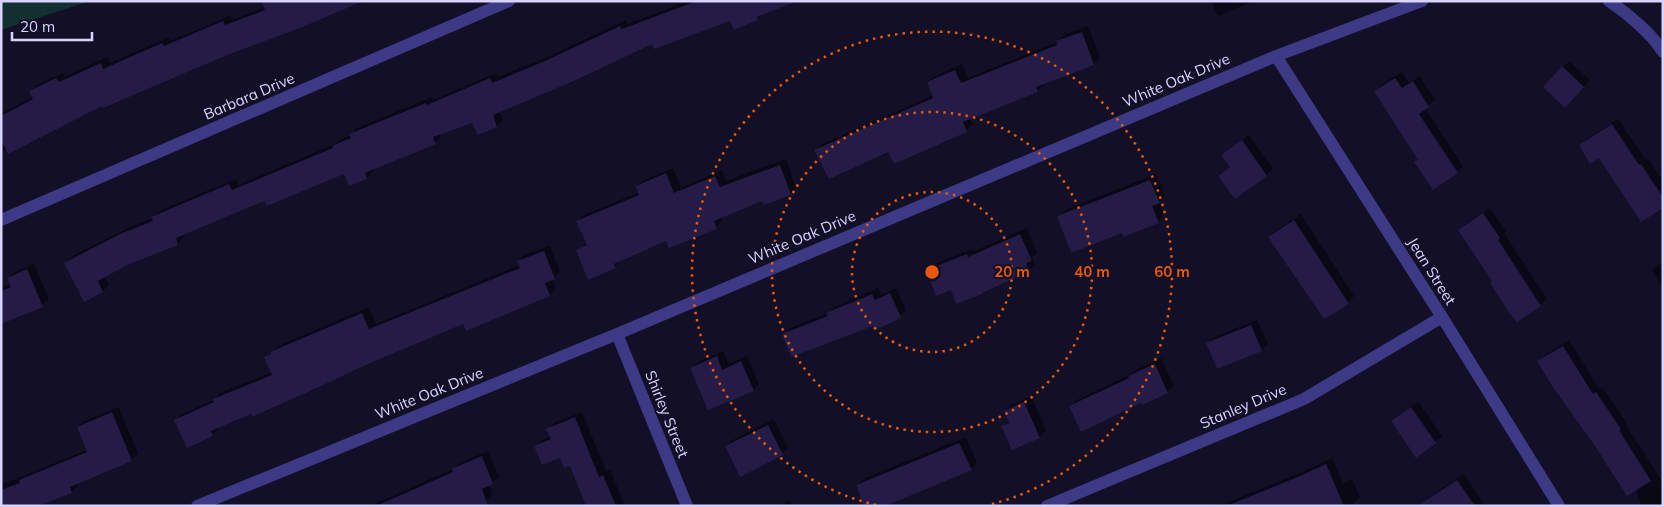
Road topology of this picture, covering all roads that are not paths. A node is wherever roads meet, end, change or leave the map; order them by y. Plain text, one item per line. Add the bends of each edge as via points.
1 (509, 1) edge
2 (1422, 1) edge
3 (1609, 1) edge
4 (1663, 52) edge
5 (1276, 56) junction
6 (1, 220) edge
7 (1442, 317) junction
8 (617, 334) junction
9 (197, 506) edge
10 (687, 506) edge
11 (1047, 506) edge
12 (1559, 506) edge

1 - 6 street, Barbara Drive
2 - 5 street, White Oak Drive
3 - 4 street via 1622,9
5 - 7 street, Jean Street
5 - 8 street, White Oak Drive
7 - 11 street, Stanley Drive via 1304,399
7 - 12 street, Jean Street
8 - 9 street, White Oak Drive
8 - 10 street, Shirley Street

